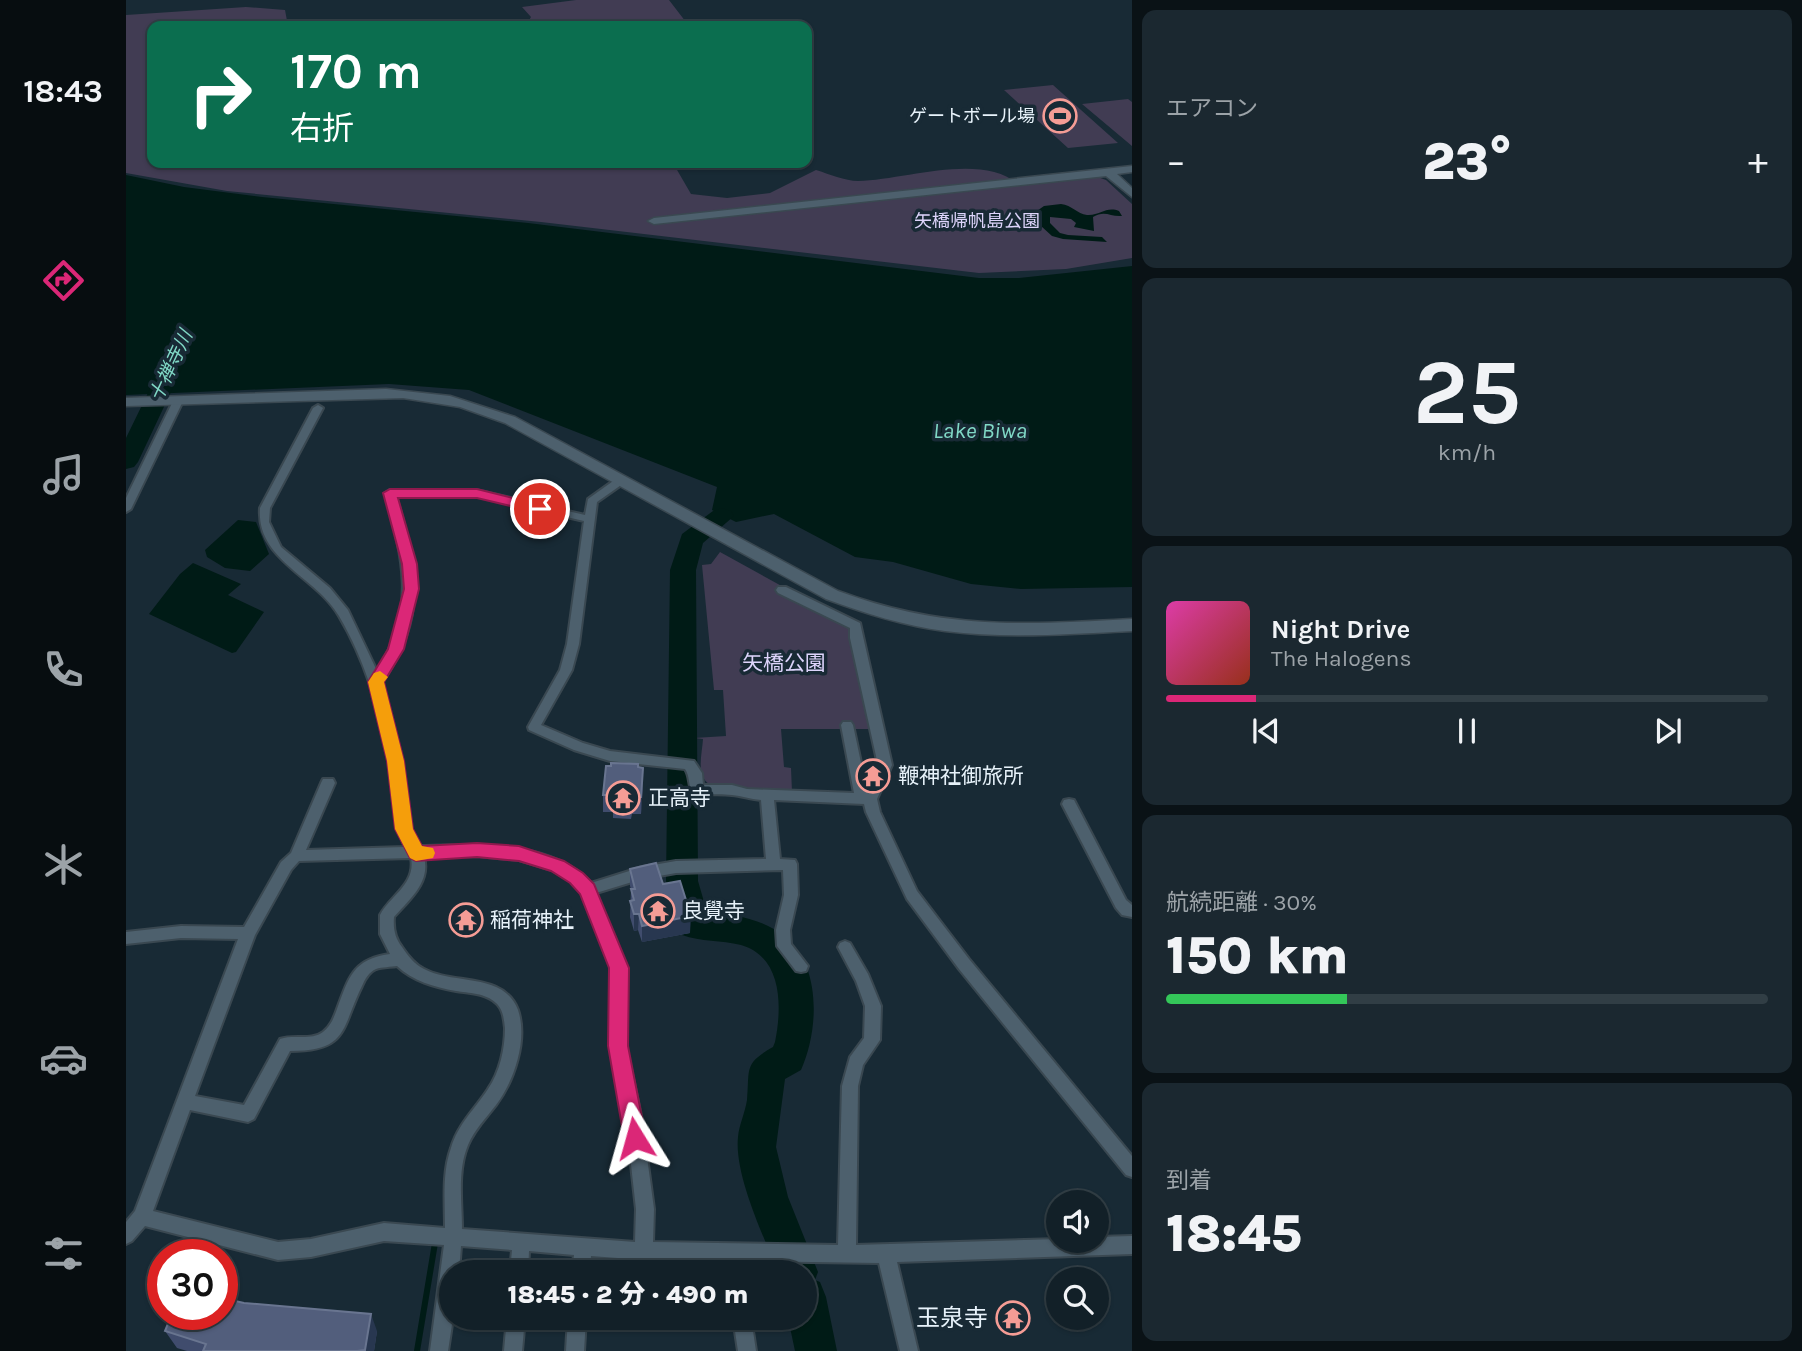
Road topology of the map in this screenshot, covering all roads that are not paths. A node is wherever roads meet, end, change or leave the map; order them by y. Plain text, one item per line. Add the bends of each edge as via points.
1 (1132, 169) edge
2 (1108, 172) junction
3 (1132, 194) edge
4 (654, 221) dead end
5 (176, 401) junction
6 (129, 404) edge
7 (318, 408) dead end
8 (620, 481) junction
9 (126, 509) edge
10 (588, 519) junction
11 (782, 590) dead end
12 (1132, 625) edge
13 (376, 682) junction
14 (848, 725) dead end
15 (328, 783) dead end
16 (767, 794) junction
17 (866, 799) junction
18 (1069, 804) dead end
19 (416, 853) junction
20 (296, 856) junction
21 (773, 863) junction
22 (588, 890) junction
23 (1132, 911) edge
24 (248, 933) junction
25 (126, 938) edge
26 (845, 947) dead end
27 (400, 959) junction
28 (801, 966) dead end
29 (184, 1101) junction
30 (1132, 1169) edge
31 (142, 1217) junction
32 (126, 1235) edge
33 (453, 1238) junction
34 (521, 1242) junction
35 (1132, 1245) edge
36 (583, 1248) junction
37 (644, 1251) junction
38 (732, 1252) junction
39 (789, 1252) joint
40 (847, 1253) junction
41 (886, 1254) junction
42 (520, 1260) edge
43 (582, 1260) edge
44 (733, 1260) edge
45 (515, 1330) edge
46 (576, 1330) edge
47 (744, 1330) edge
48 (439, 1351) edge
49 (513, 1351) edge
50 (575, 1351) edge
51 (747, 1351) edge
52 (909, 1351) edge

1 - 2 street
2 - 3 street
2 - 4 street
5 - 6 street
5 - 8 street via 386,393 456,400 510,420
5 - 9 street
7 - 13 street via 265,508 264,522 276,549 326,591 344,613
8 - 10 street via 592,501
8 - 12 street via 832,595 876,612 987,631
10 - 13 street via 477,493 390,493 412,589 396,649
10 - 16 street via 573,644 566,670 534,727 610,756 694,767 697,788 704,791 734,788 746,794
11 - 17 street via 856,626 885,765
13 - 19 street via 395,761 404,829
14 - 17 street
15 - 20 street
16 - 17 street
16 - 21 street
17 - 30 street via 912,895
18 - 23 street via 1121,904
19 - 20 street
19 - 22 street via 477,850 519,854 557,866
19 - 27 street via 415,884 391,910 385,925
20 - 24 street
21 - 22 street via 680,867
21 - 28 street via 790,864 792,895 783,930 784,947
22 - 37 street via 619,968 618,1046 634,1120 645,1209
24 - 25 street via 181,932
24 - 29 street
26 - 40 street via 869,992 873,1016 872,1040 856,1062 850,1086
27 - 29 street via 371,964 362,971 346,1002 342,1022 322,1041 286,1044 248,1114
27 - 33 street via 421,976 492,991 510,1008 505,1072 496,1092 466,1129 457,1151
29 - 31 street
31 - 32 street
31 - 33 street via 278,1251 384,1232
33 - 34 street
33 - 48 street
34 - 36 street
34 - 42 street
35 - 41 street
36 - 37 street
36 - 43 street
37 - 38 street
38 - 39 street
38 - 44 street
39 - 40 street
40 - 41 street
41 - 52 street
45 - 49 street
46 - 50 street
47 - 51 street

